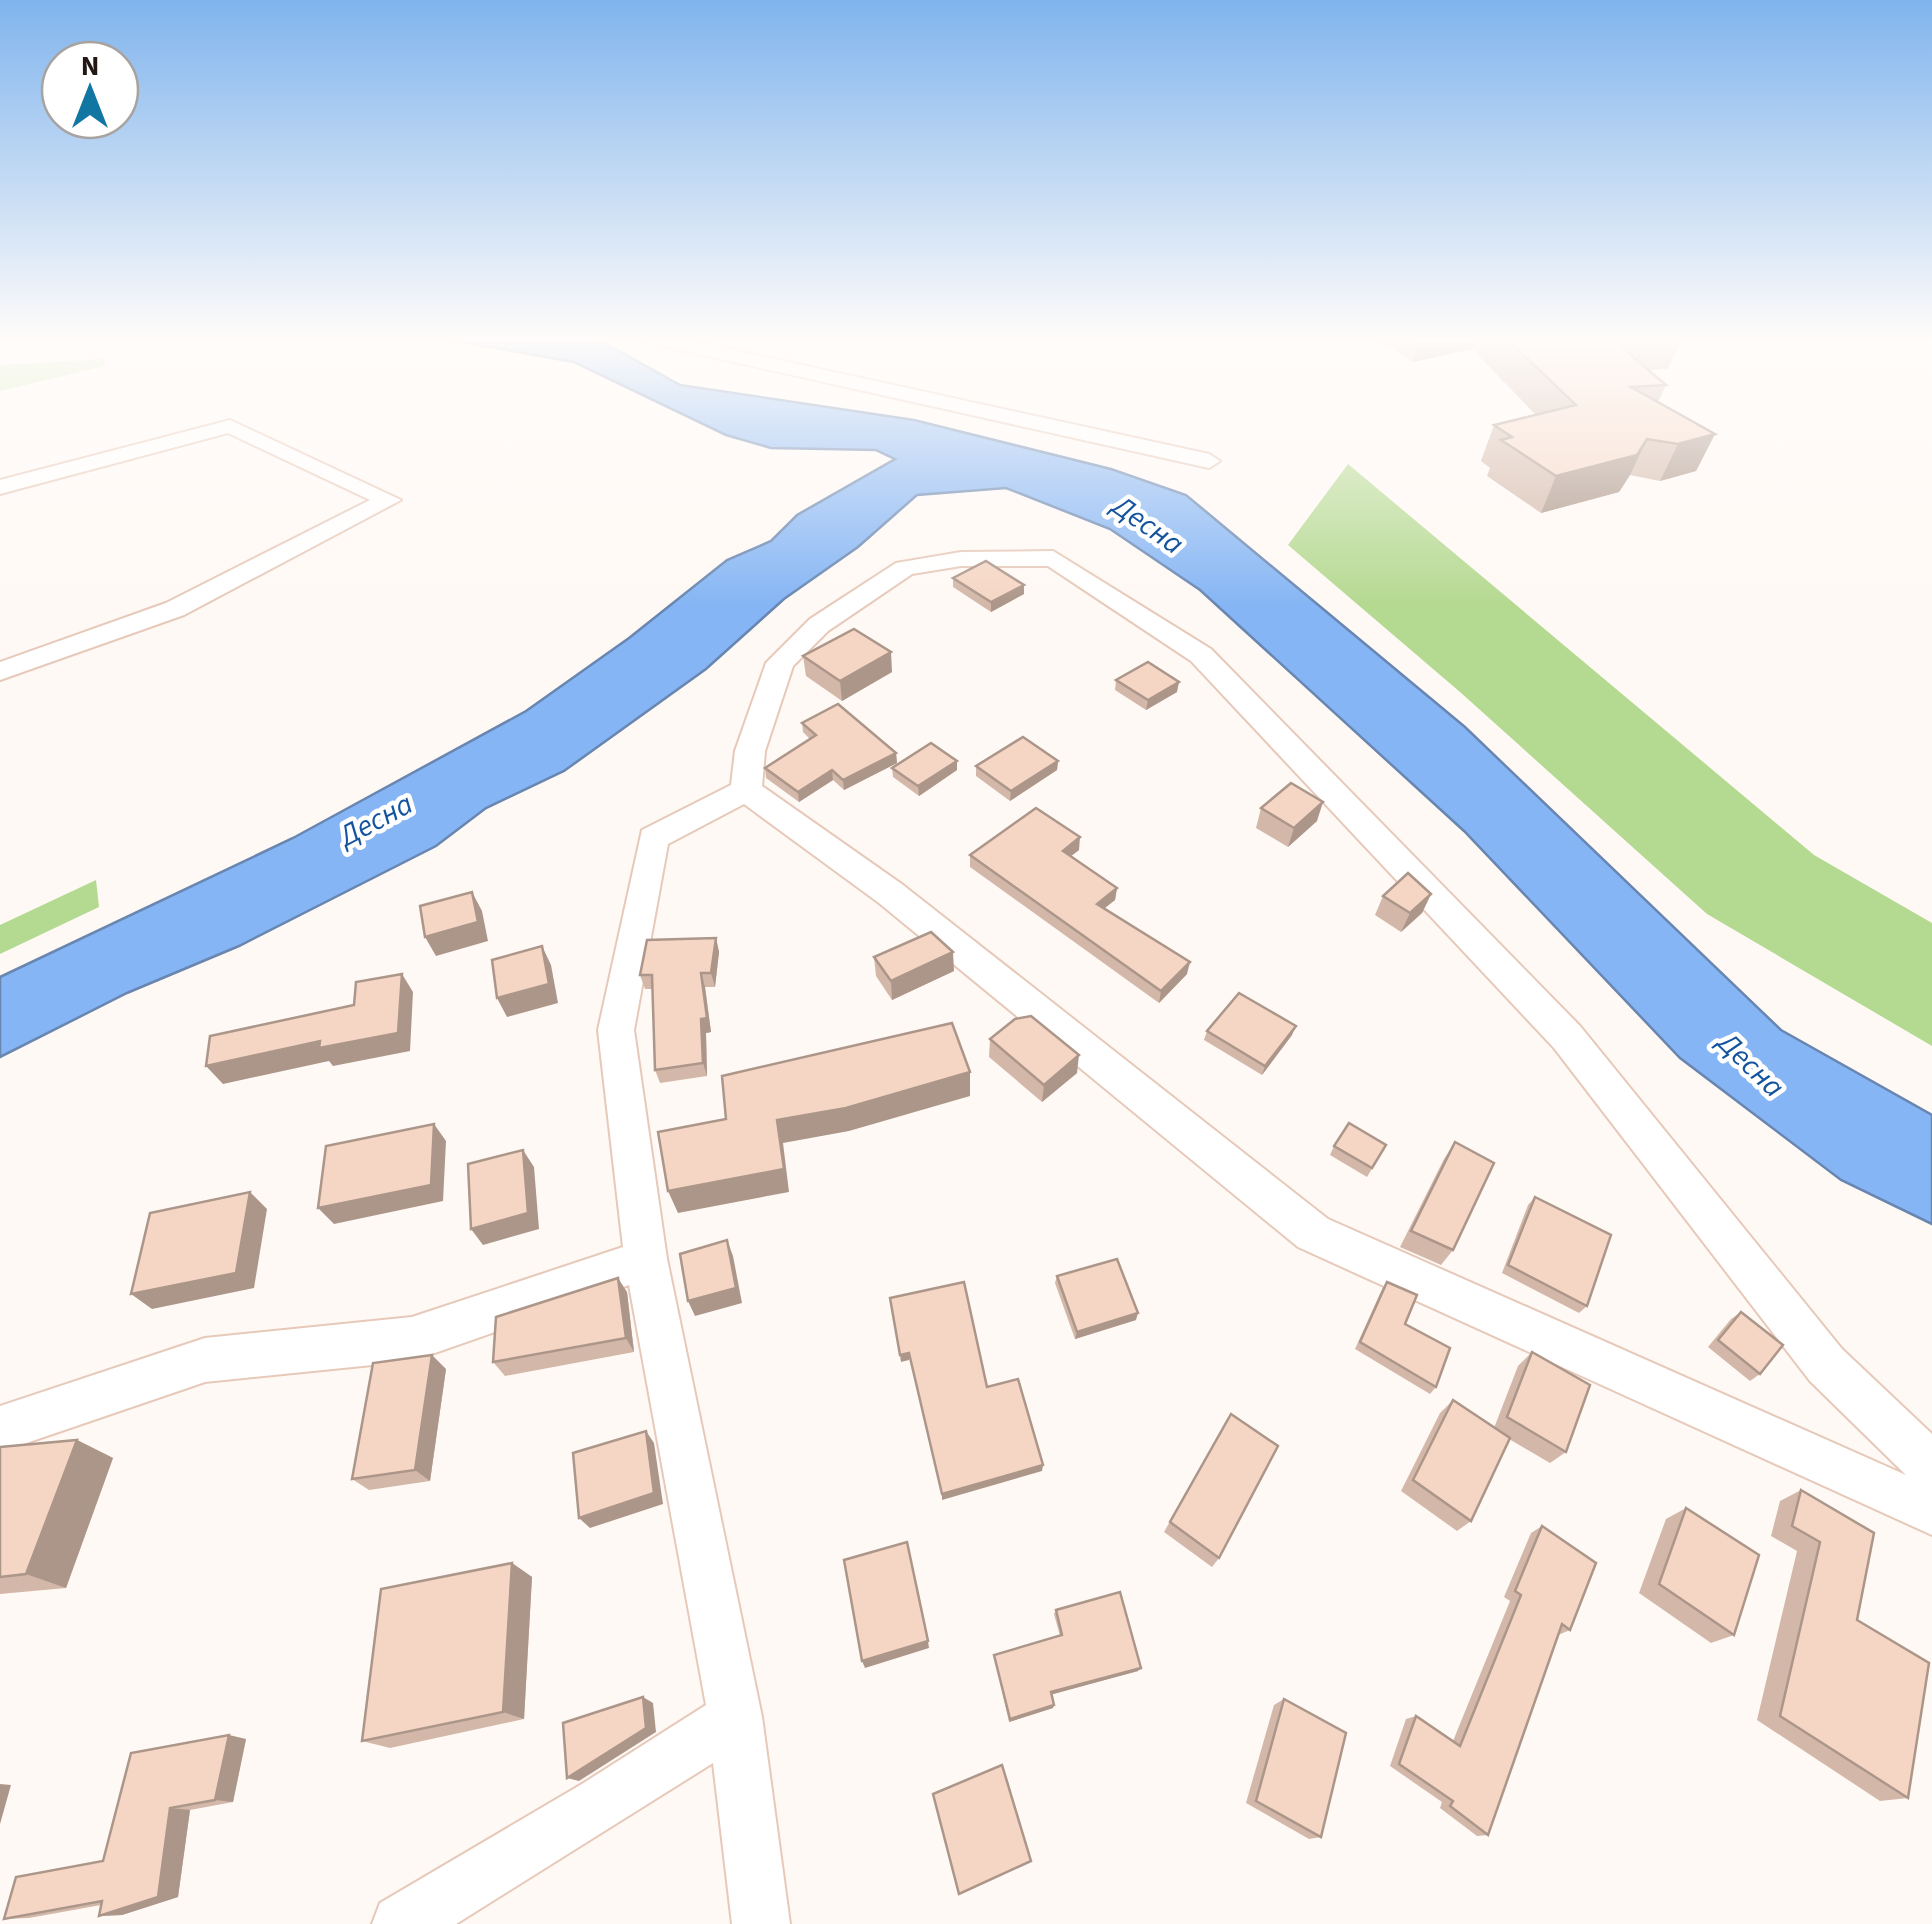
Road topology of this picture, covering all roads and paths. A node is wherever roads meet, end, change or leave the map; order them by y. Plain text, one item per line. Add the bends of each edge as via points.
1 (227, 427) edge
2 (232, 427) edge
3 (1054, 427) edge
4 (1209, 461) dead end
5 (0, 487) edge
6 (0, 671) edge
7 (746, 790) junction
8 (646, 1258) junction
9 (0, 1429) edge
10 (1932, 1467) edge
11 (1932, 1511) edge
12 (735, 1717) junction
13 (401, 1924) edge
14 (761, 1924) edge

1 - 5 street
2 - 6 street via 389,500 175,609
3 - 4 street
7 - 8 street via 653,838 616,1030
7 - 10 street via 750,751 780,662 819,626 905,568 961,559 1053,558 1201,655 1567,1037 1826,1365
7 - 11 street via 891,894 1313,1232
8 - 9 street via 412,1338 205,1360
8 - 12 street
12 - 13 street
12 - 14 street

